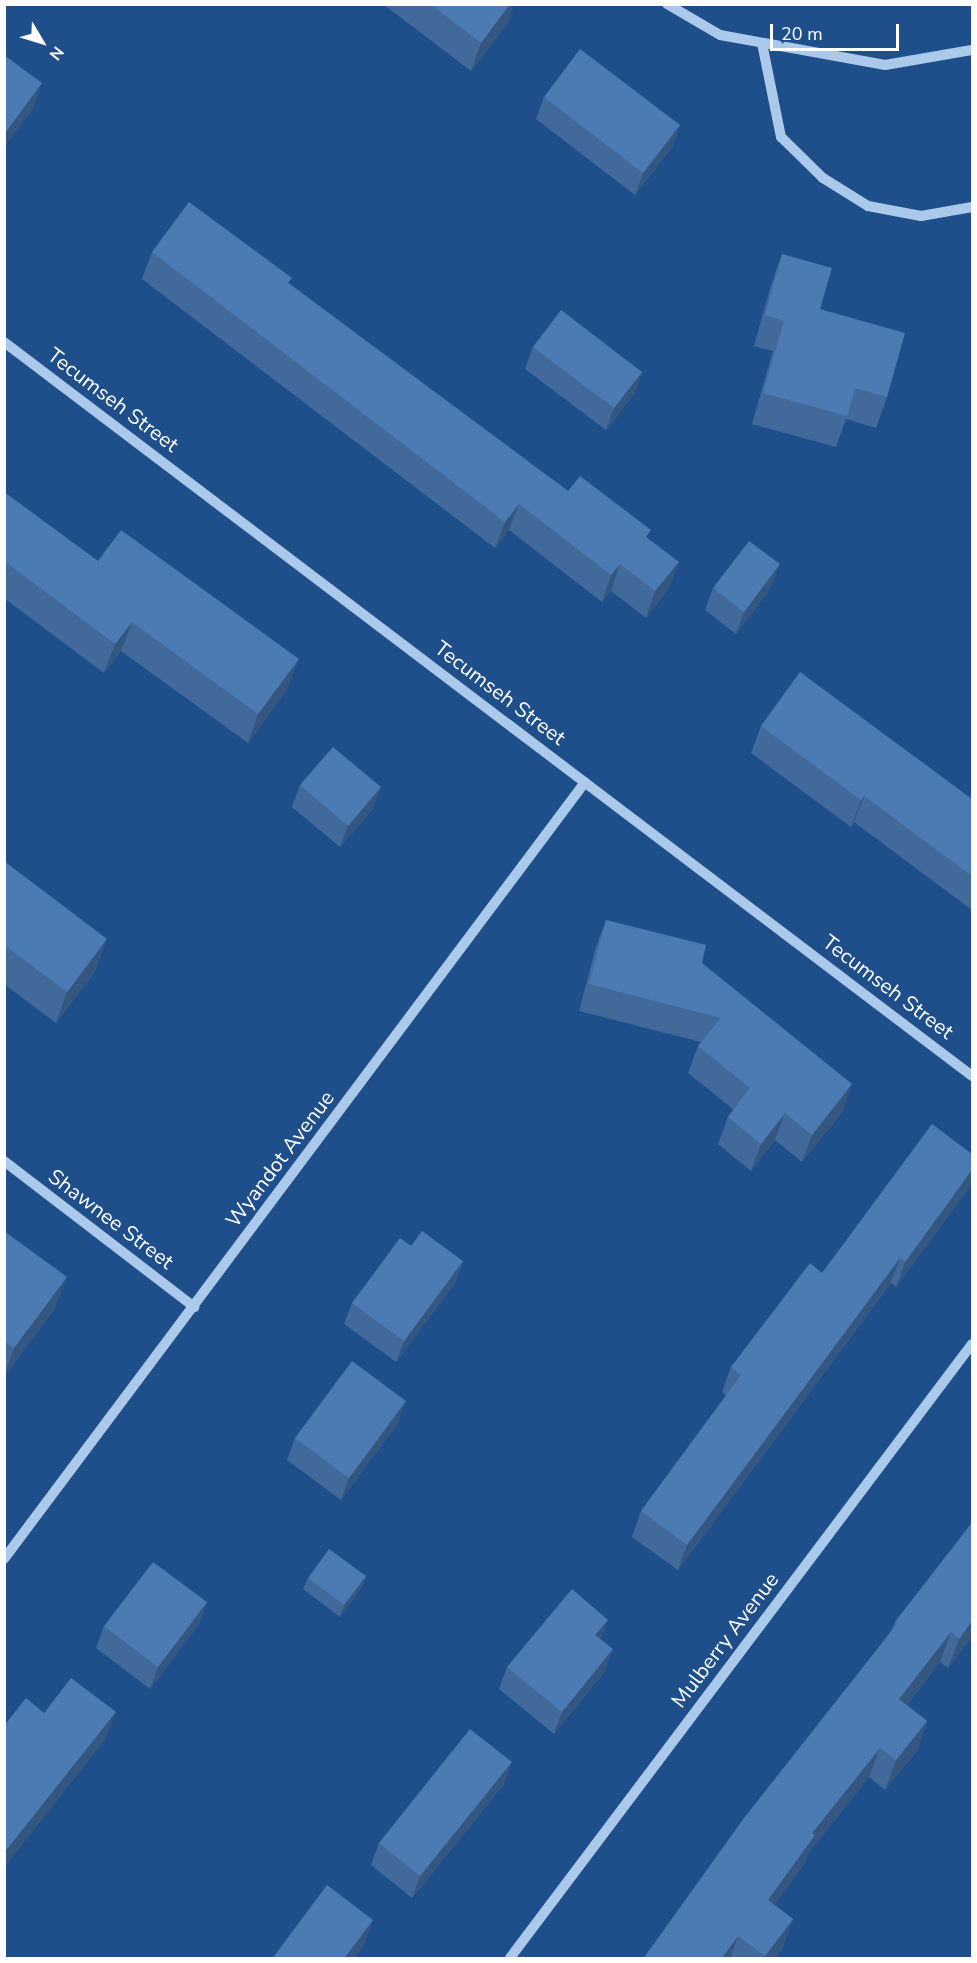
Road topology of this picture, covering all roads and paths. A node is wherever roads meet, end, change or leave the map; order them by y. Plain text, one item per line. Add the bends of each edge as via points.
1 (668, 4) edge
2 (762, 43) junction
3 (972, 50) edge
4 (972, 207) edge
5 (4, 342) edge
6 (585, 782) junction
7 (972, 1076) edge
8 (4, 1161) edge
9 (194, 1306) junction
10 (972, 1344) edge
11 (4, 1559) edge
12 (510, 1959) edge

1 - 2 street via 720,35
2 - 3 street via 885,65
2 - 4 street via 781,137 823,178 868,206 921,216
5 - 6 street, Tecumseh Street
6 - 7 street, Tecumseh Street
6 - 9 street, Wyandot Avenue
8 - 9 street, Shawnee Street
9 - 11 street, Wyandot Avenue
10 - 12 street, Mulberry Avenue

